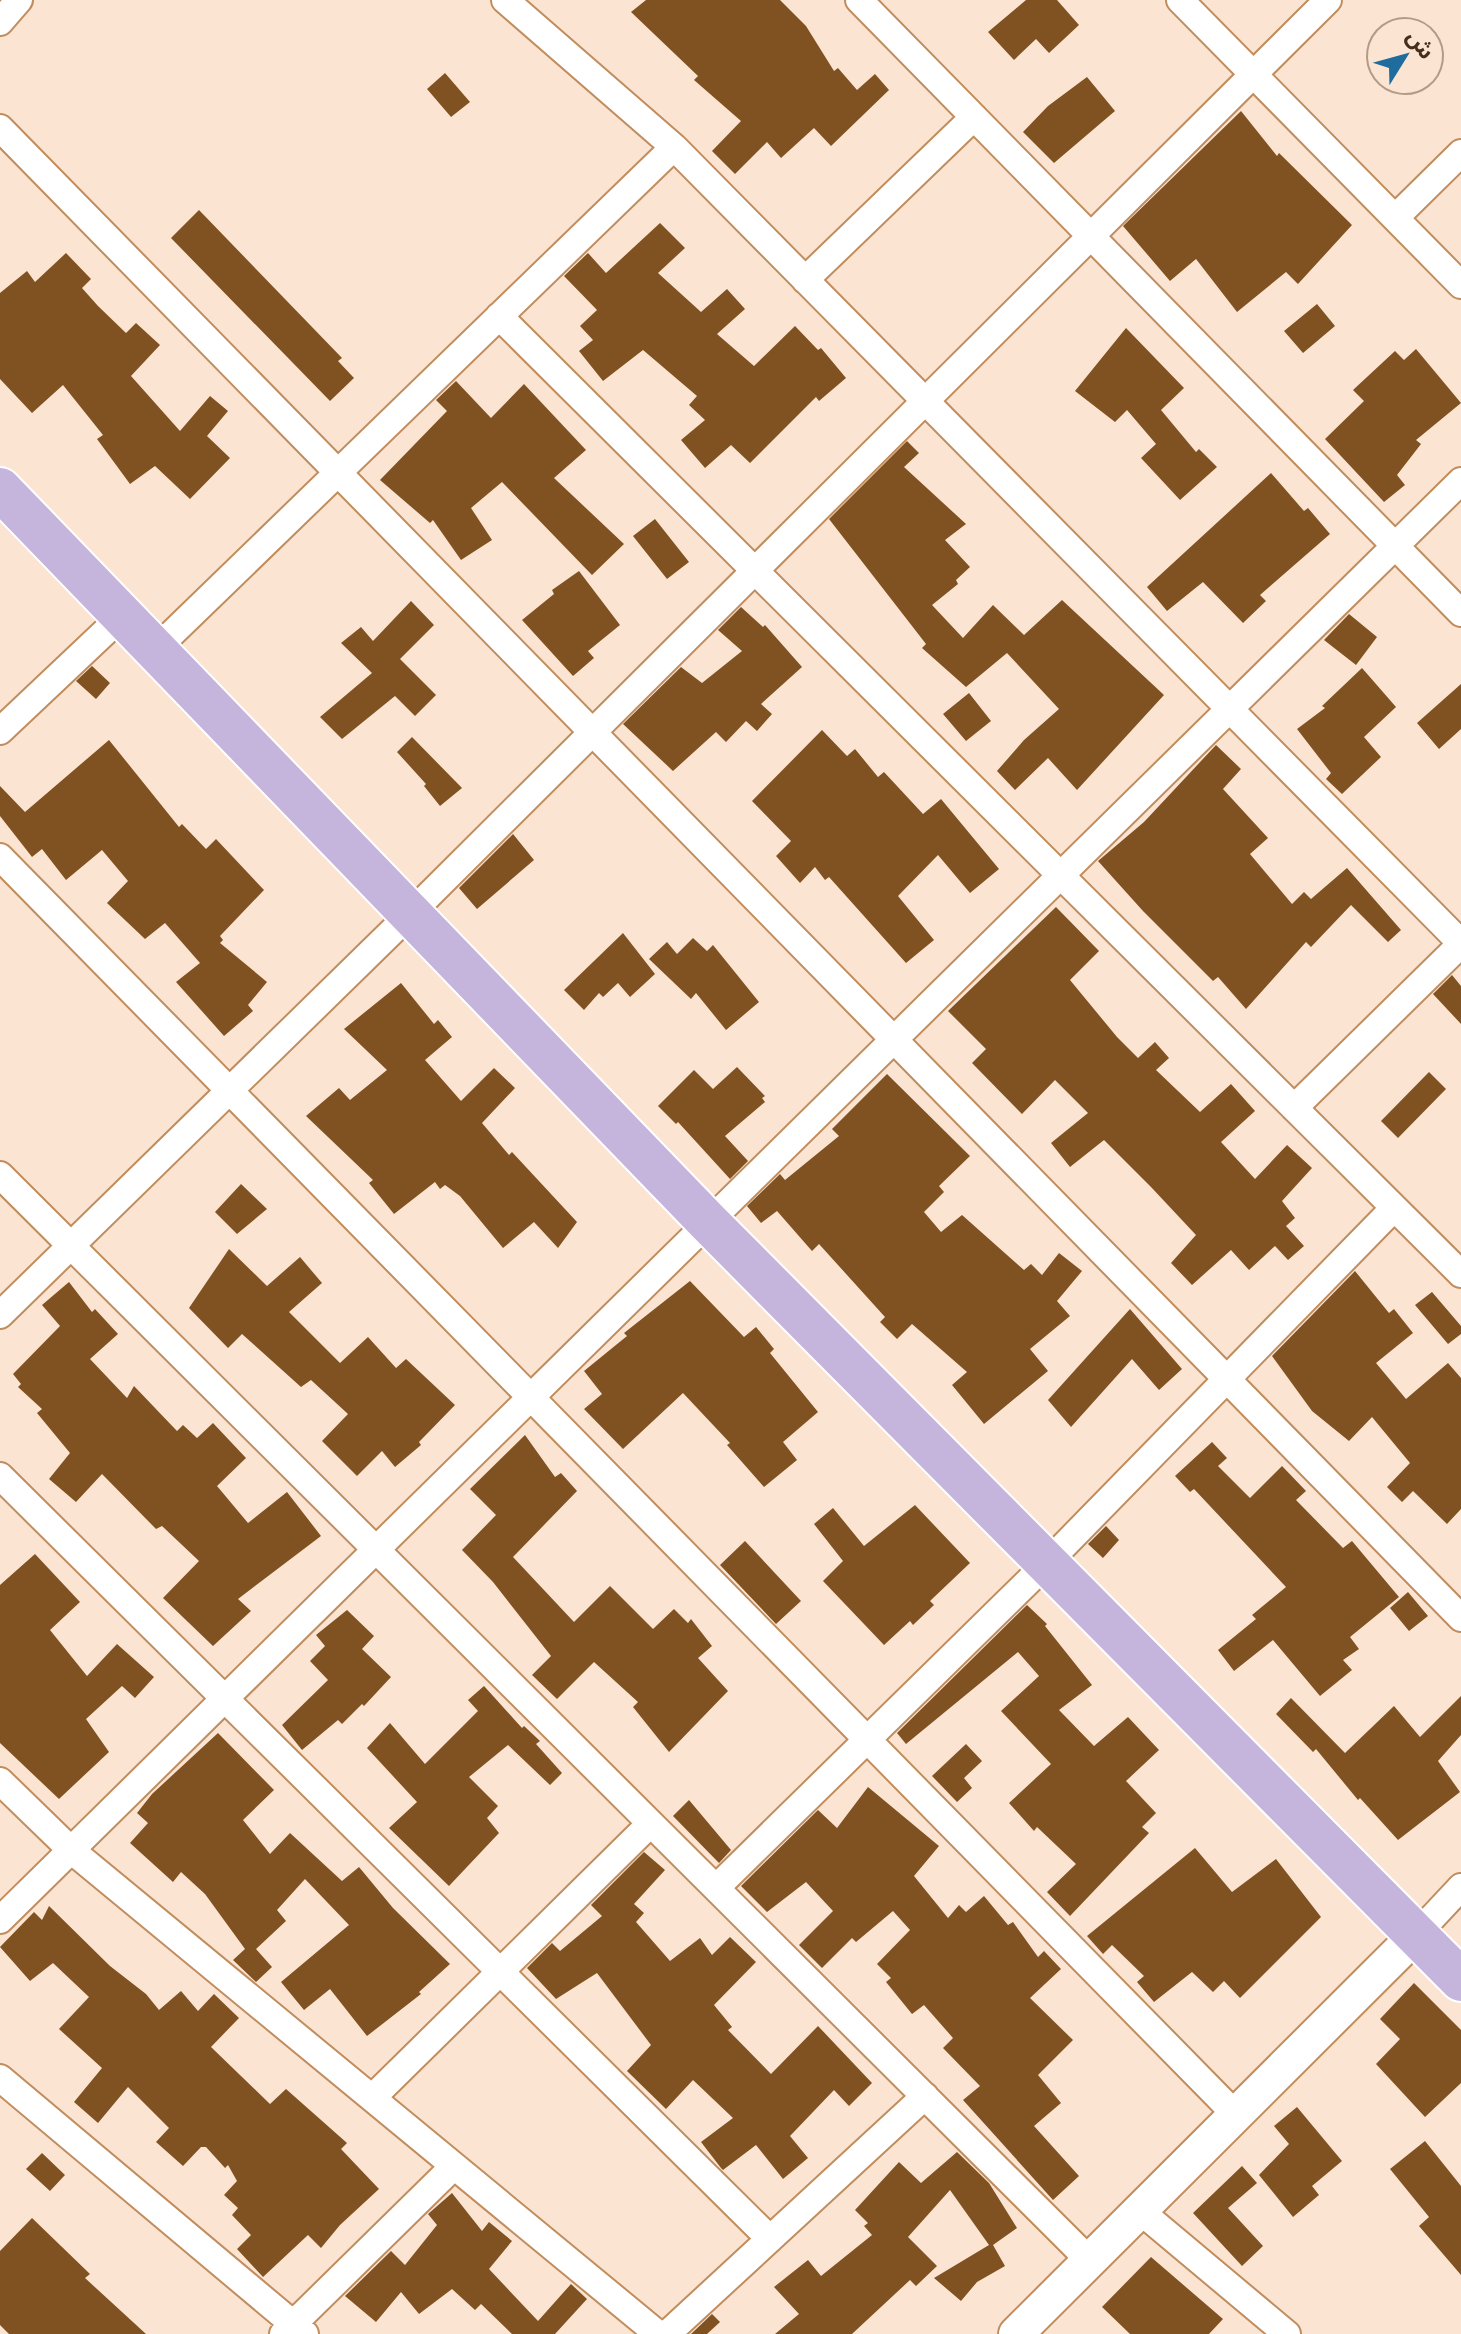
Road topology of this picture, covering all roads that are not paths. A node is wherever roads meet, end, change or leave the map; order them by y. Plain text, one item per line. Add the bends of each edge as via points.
1 (19, 0) edge
2 (505, 0) edge
3 (859, 0) edge
4 (1180, 0) edge
5 (1328, 0) edge
6 (0, 22) edge
7 (1254, 75) junction
8 (974, 117) junction
9 (0, 128) edge
10 (674, 147) junction
11 (1461, 153) edge
12 (1395, 218) junction
13 (1091, 236) junction
14 (805, 280) junction
15 (1461, 285) edge
16 (499, 316) junction
17 (925, 401) junction
18 (338, 472) junction
19 (1461, 481) edge
20 (0, 489) edge
21 (1395, 546) junction
22 (755, 571) junction
23 (1461, 613) edge
24 (124, 614) junction
25 (157, 648) junction
26 (1230, 710) junction
27 (0, 731) edge
28 (593, 732) junction
29 (0, 857) edge
30 (1062, 877) junction
31 (412, 912) junction
32 (1461, 944) edge
33 (896, 1041) junction
34 (230, 1091) junction
35 (1294, 1108) junction
36 (0, 1175) edge
37 (1394, 1208) junction
38 (708, 1222) junction
39 (71, 1245) junction
40 (1461, 1274) edge
41 (0, 1315) edge
42 (1227, 1379) junction
43 (530, 1397) junction
44 (0, 1476) edge
45 (376, 1549) junction
46 (1046, 1564) junction
47 (1461, 1618) edge
48 (225, 1698) junction
49 (867, 1739) junction
50 (0, 1781) edge
51 (649, 1825) junction
52 (71, 1850) junction
53 (1461, 1887) edge
54 (716, 1888) junction
55 (0, 1920) edge
56 (1416, 1935) junction
57 (499, 1973) junction
58 (1461, 1980) edge
59 (0, 2078) edge
60 (925, 2096) junction
61 (372, 2098) junction
62 (1235, 2114) junction
63 (454, 2166) junction
64 (1139, 2210) junction
65 (770, 2239) junction
66 (1089, 2260) junction
67 (294, 2331) edge
68 (658, 2334) edge
69 (667, 2334) edge
70 (1016, 2334) edge
71 (1287, 2334) edge

1 - 6 street
2 - 10 street
3 - 8 street
4 - 7 street
5 - 7 street
7 - 12 street
7 - 13 street
8 - 13 street
8 - 14 street
9 - 18 street
10 - 14 street
10 - 16 street
11 - 12 street
12 - 15 street
13 - 17 street
13 - 21 street
14 - 17 street
16 - 18 street
16 - 22 street
17 - 22 street
17 - 26 street
18 - 25 street
18 - 28 street
19 - 21 street
20 - 24 main road
21 - 23 street
21 - 26 street
22 - 28 street
22 - 30 street
24 - 25 main road
24 - 27 street
25 - 31 main road
26 - 30 street
26 - 32 street
28 - 31 street
28 - 33 street
29 - 34 street
30 - 33 street
30 - 35 street
31 - 34 street
31 - 38 main road
32 - 35 street
33 - 38 street
33 - 42 street
34 - 39 street
34 - 43 street
35 - 37 street
36 - 39 street
37 - 40 street
37 - 42 street
38 - 43 street
38 - 46 main road
39 - 41 street
39 - 45 street
42 - 46 street
42 - 47 street
43 - 45 street
43 - 49 street
44 - 48 street
45 - 48 street
45 - 51 street
46 - 49 street
46 - 56 main road
48 - 52 street
48 - 57 street
49 - 54 street
49 - 62 street
50 - 52 street
51 - 54 street
51 - 57 street
52 - 55 street
52 - 61 street
53 - 56 street
54 - 60 street
56 - 58 main road
56 - 62 street
57 - 61 street
57 - 65 street
59 - 67 street
60 - 65 street
60 - 66 street
61 - 63 street
62 - 64 street
63 - 67 street
63 - 68 street
64 - 66 street
64 - 71 street
65 - 69 street
66 - 70 street

